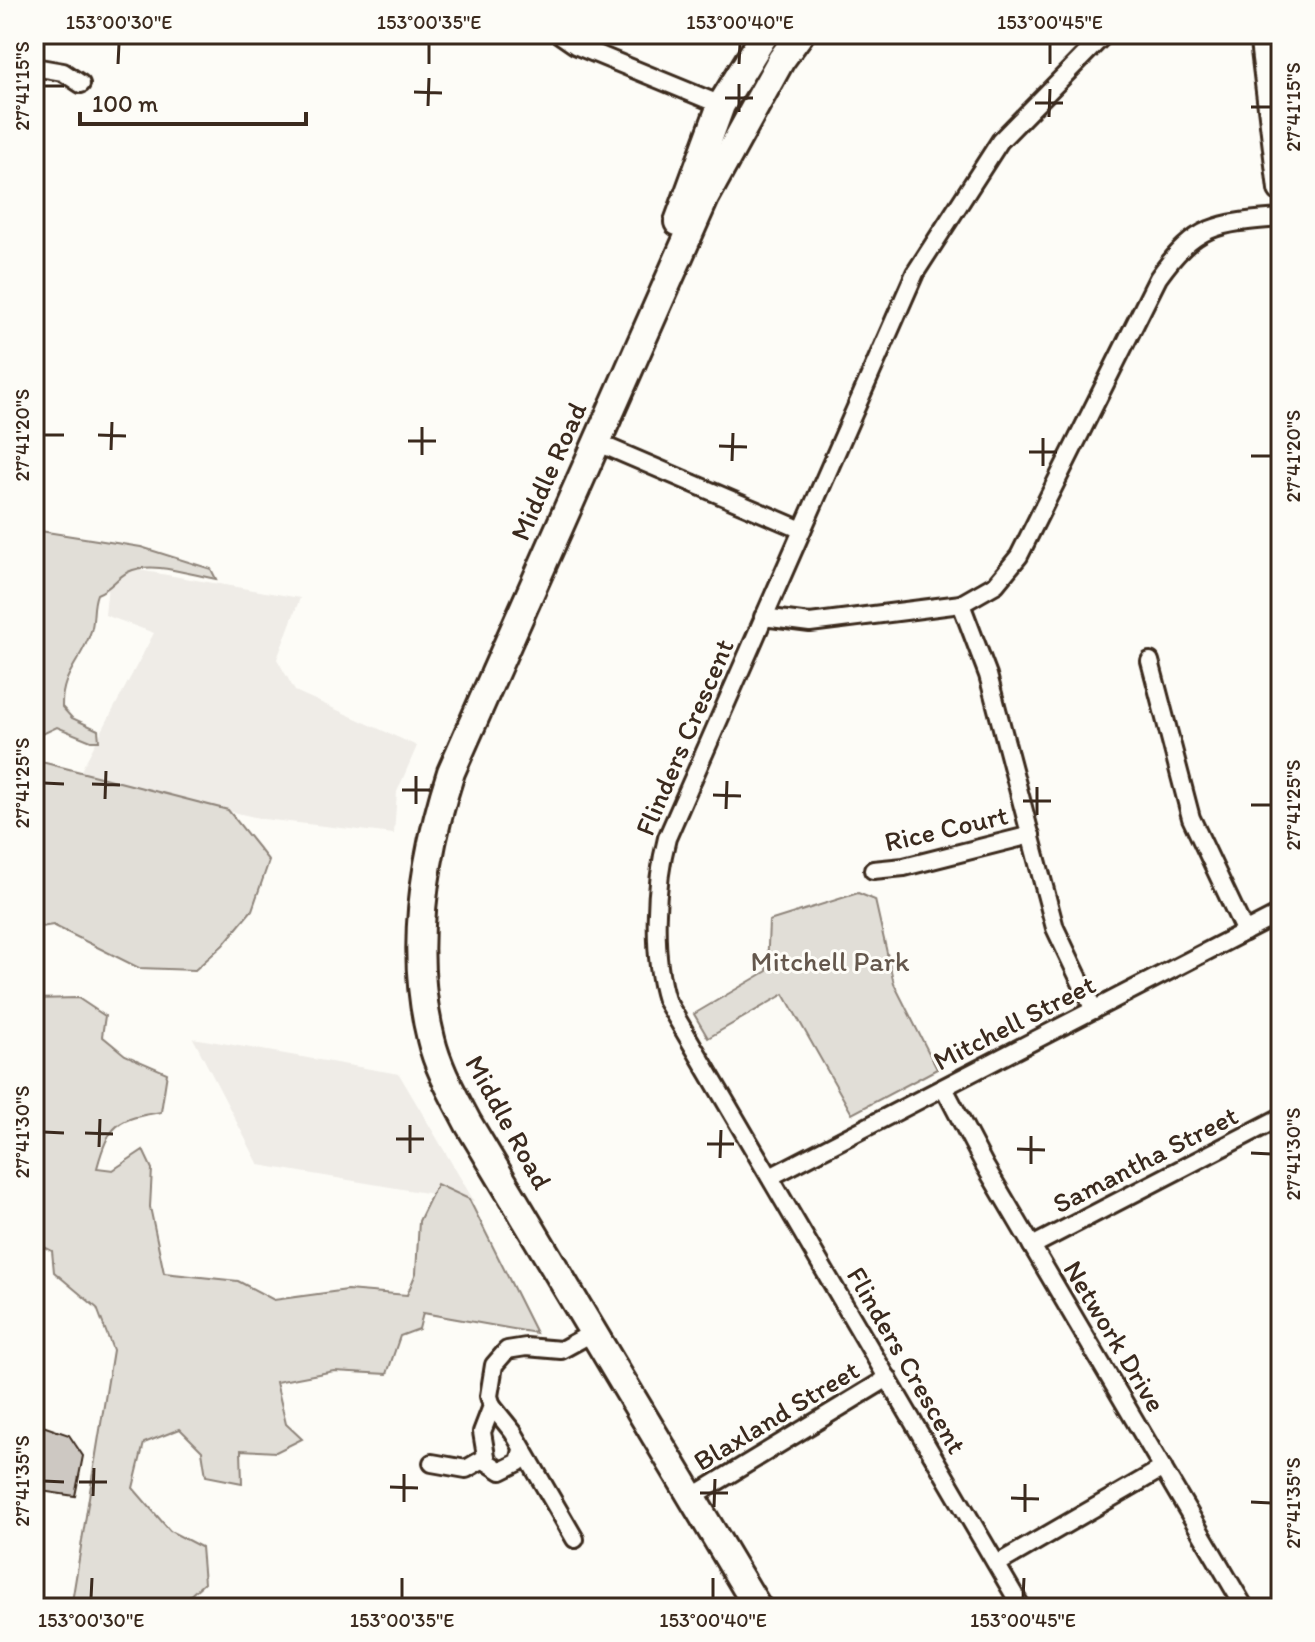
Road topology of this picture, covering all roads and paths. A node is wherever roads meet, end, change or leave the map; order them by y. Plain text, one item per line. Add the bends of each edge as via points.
1 (559, 34) edge
2 (765, 34) edge
3 (800, 34) edge
4 (1105, 34) edge
5 (1262, 34) edge
6 (781, 60) junction
7 (34, 67) edge
8 (81, 84) dead end
9 (721, 105) junction
10 (698, 159) junction
11 (1281, 189) edge
12 (1281, 218) edge
13 (633, 358) junction
14 (596, 442) junction
15 (802, 530) junction
16 (961, 604) junction
17 (763, 617) junction
18 (1150, 661) dead end
19 (1031, 835) junction
20 (873, 870) dead end
21 (1281, 913) edge
22 (1245, 932) junction
23 (1094, 1010) junction
24 (944, 1088) junction
25 (1281, 1117) edge
26 (770, 1177) junction
27 (1032, 1246) junction
28 (594, 1332) junction
29 (888, 1378) junction
30 (492, 1406) junction
31 (522, 1450) junction
32 (485, 1458) junction
33 (432, 1463) dead end
34 (1163, 1468) junction
35 (692, 1497) junction
36 (575, 1539) dead end
37 (997, 1564) junction
38 (758, 1608) edge
39 (1022, 1608) edge
40 (1245, 1608) edge

1 - 9 street
2 - 9 main road, Middle Road
3 - 6 main road, Middle Road
4 - 15 street, Flinders Crescent via 1000,141 915,273
5 - 11 street
6 - 10 main road via 765,70 719,141
6 - 13 main road, Middle Road via 705,198
7 - 8 street via 63,72
9 - 10 main road, Middle Road
10 - 13 main road, Middle Road
12 - 16 street via 1229,222 1179,249 1158,278 1019,556 996,584
13 - 14 main road, Middle Road
14 - 15 street
14 - 28 main road, Middle Road via 451,772 428,859 421,928 426,1006 442,1071
15 - 17 street, Flinders Crescent
16 - 17 street via 810,623
16 - 19 street via 988,675
17 - 26 street, Flinders Crescent via 667,838 660,866 659,977 666,1000
18 - 22 street via 1191,818
19 - 20 street, Rice Court
19 - 23 street via 1055,928
21 - 22 street, Mitchell Street
22 - 23 street, Mitchell Street
23 - 24 street, Mitchell Street
24 - 26 street, Mitchell Street
24 - 27 street, Network Drive
25 - 27 street, Samantha Street
26 - 29 street, Flinders Crescent
27 - 34 street, Network Drive
28 - 30 street via 561,1350 507,1350 494,1365
28 - 35 main road, Middle Road
29 - 35 street, Blaxland Street
29 - 37 street, Flinders Crescent
30 - 31 street
30 - 32 street via 482,1432
31 - 32 street via 519,1462 507,1470 494,1468
31 - 36 street
32 - 33 street via 466,1469
34 - 37 street
34 - 40 street, Network Drive
35 - 38 main road, Middle Road
37 - 39 street, Flinders Crescent

